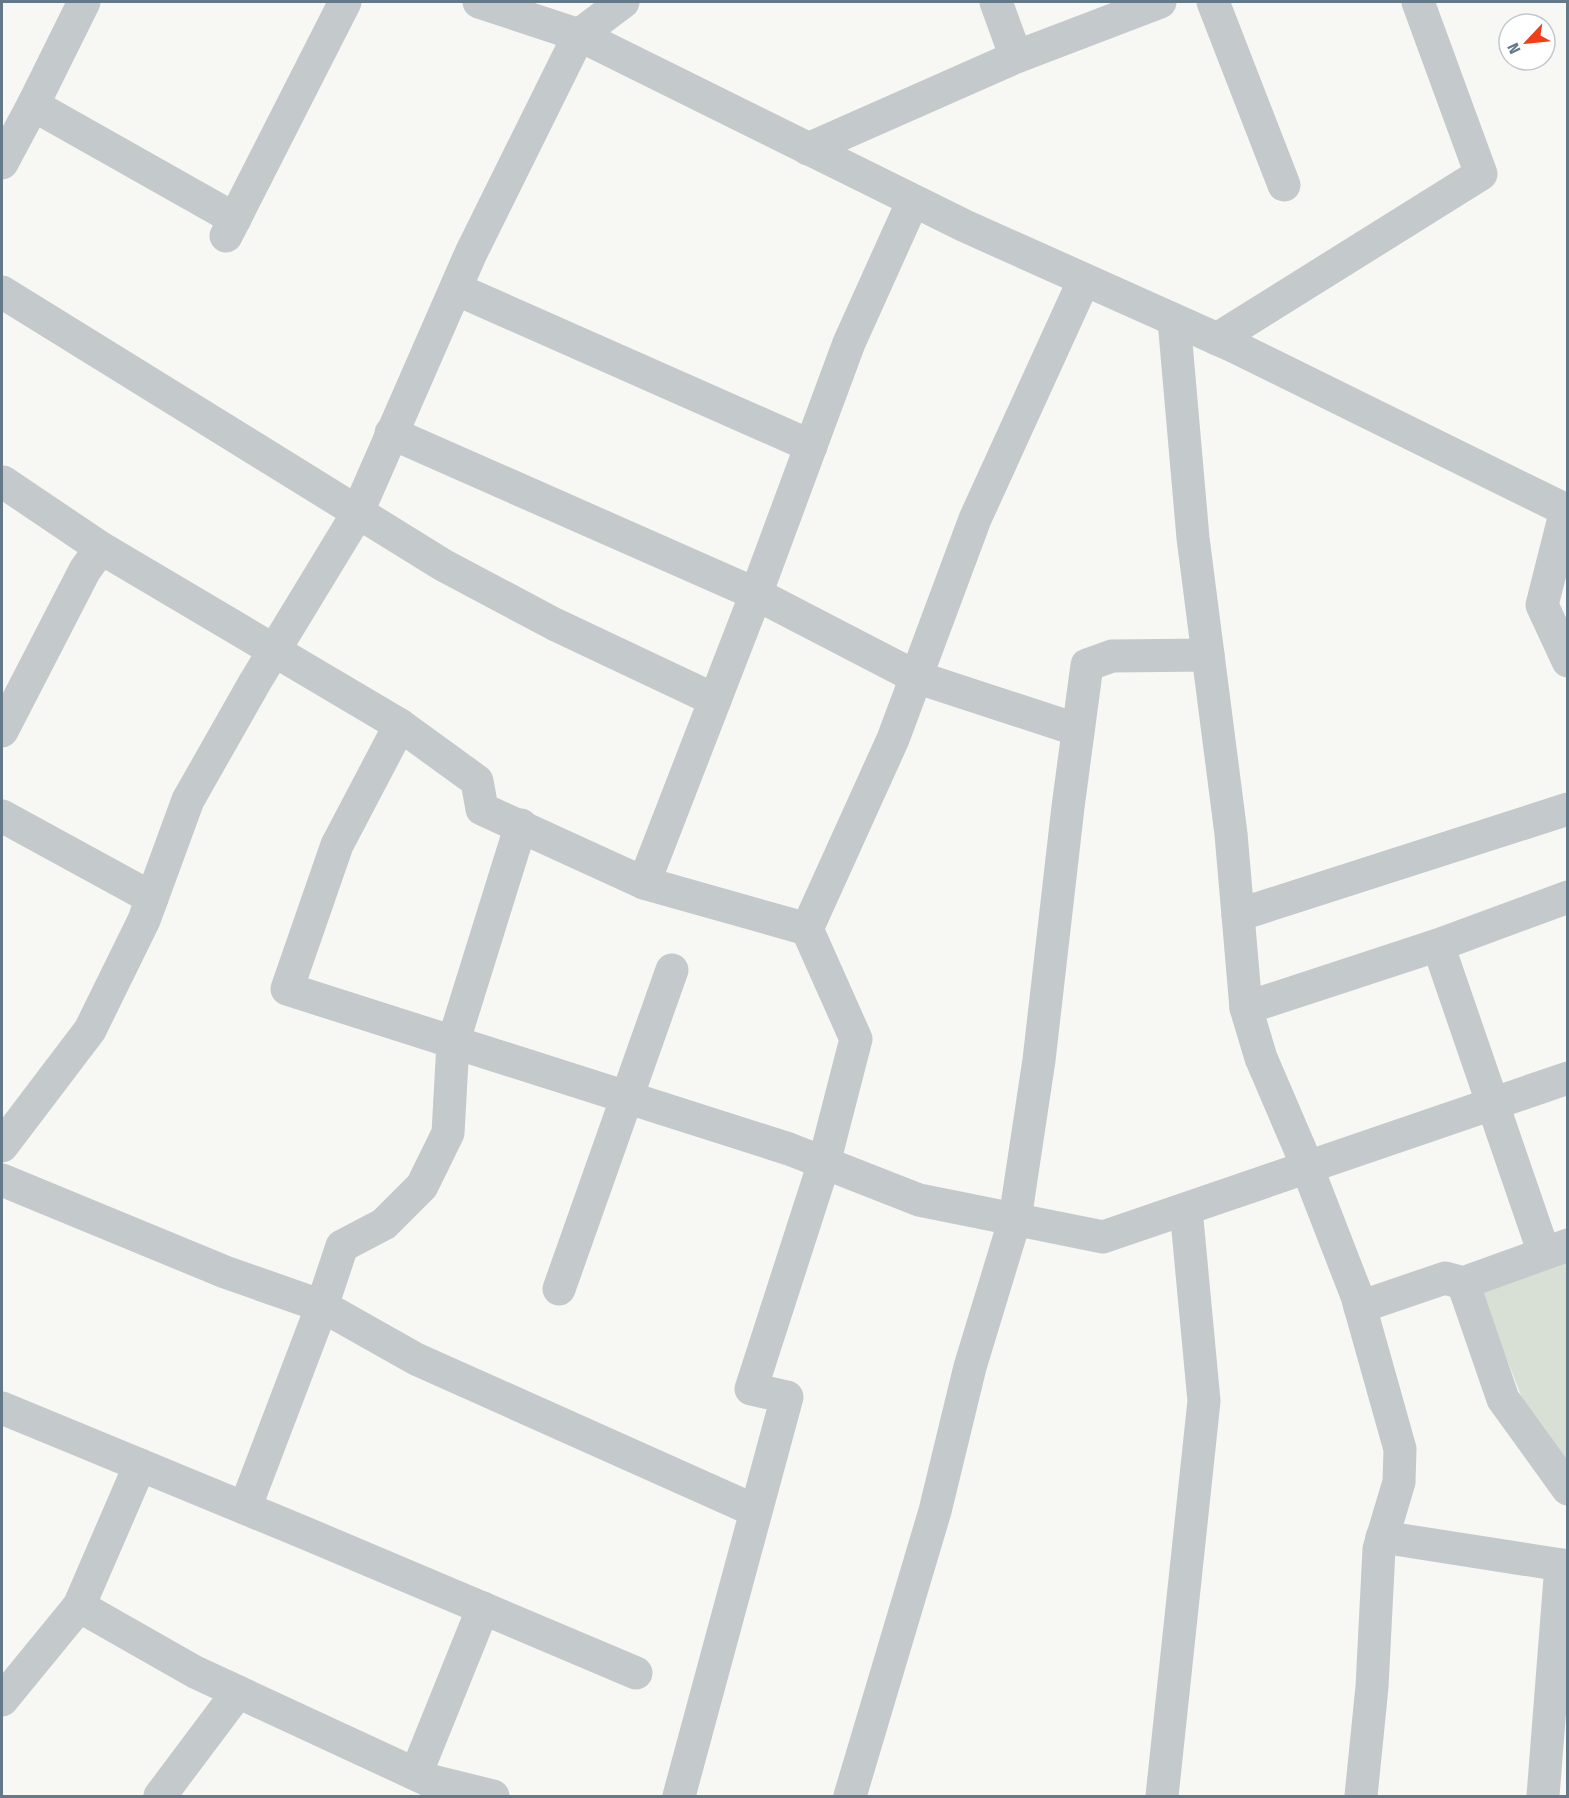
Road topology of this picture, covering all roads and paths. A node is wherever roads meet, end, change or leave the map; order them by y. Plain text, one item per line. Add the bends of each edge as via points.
1 (84, 2) edge
2 (345, 2) edge
3 (479, 2) edge
4 (623, 2) edge
5 (996, 2) edge
6 (1160, 2) edge
7 (1213, 2) edge
8 (1418, 2) edge
9 (579, 35) junction
10 (1016, 57) junction
11 (33, 105) junction
12 (808, 149) junction
13 (2, 163) edge
14 (1284, 185) dead end
15 (913, 201) junction
16 (1084, 280) junction
17 (456, 289) junction
18 (2, 292) edge
19 (1174, 320) junction
20 (1217, 339) junction
21 (391, 433) junction
22 (811, 446) junction
23 (3, 482) edge
24 (1567, 511) edge
25 (358, 512) junction
26 (101, 548) junction
27 (756, 594) junction
28 (274, 652) junction
29 (1208, 655) junction
30 (1568, 661) edge
31 (916, 677) junction
32 (715, 700) junction
33 (400, 725) junction
34 (2, 730) edge
35 (1078, 730) junction
36 (1568, 809) edge
37 (2, 816) edge
38 (521, 825) junction
39 (644, 883) junction
40 (1568, 897) edge
41 (152, 898) junction
42 (1238, 915) junction
43 (807, 929) junction
44 (1438, 945) junction
45 (672, 970) dead end
46 (1246, 1008) junction
47 (453, 1043) junction
48 (1568, 1078) edge
49 (626, 1098) junction
50 (1491, 1104) junction
51 (2, 1146) edge
52 (824, 1163) junction
53 (1307, 1167) junction
54 (2, 1180) edge
55 (1185, 1209) junction
56 (1015, 1219) junction
57 (1556, 1249) edge
58 (1463, 1283) junction
59 (559, 1289) dead end
60 (322, 1306) junction
61 (1360, 1307) junction
62 (2, 1408) edge
63 (140, 1465) junction
64 (1568, 1489) edge
65 (246, 1508) junction
66 (756, 1510) junction
67 (1382, 1538) junction
68 (1564, 1565) edge
69 (79, 1606) junction
70 (483, 1608) junction
71 (636, 1673) dead end
72 (238, 1692) junction
73 (2, 1700) edge
74 (416, 1774) junction
75 (160, 1797) edge
76 (494, 1797) edge
77 (679, 1797) edge
78 (850, 1797) edge
79 (1162, 1797) edge
80 (1361, 1797) edge
81 (1543, 1797) edge

1 - 11 street
2 - 11 street via 230,228
3 - 9 street
4 - 9 street
5 - 10 street
6 - 10 street
7 - 14 street
8 - 20 street via 1481,174
9 - 12 street
9 - 17 street
10 - 12 street
11 - 13 street
12 - 15 street
15 - 16 street
15 - 22 street via 849,343
16 - 19 street
16 - 31 street via 975,519
17 - 21 street
17 - 22 street
18 - 25 street
19 - 20 street
19 - 29 street via 1193,538
20 - 24 street
21 - 25 street
21 - 27 street
22 - 27 street
23 - 26 street
24 - 30 street via 1542,604
25 - 28 street
25 - 32 street via 443,565 544,619
26 - 28 street
26 - 34 street via 85,570
27 - 31 street
27 - 32 street
28 - 33 street
28 - 41 street via 188,800
29 - 35 street via 1112,656 1087,665
29 - 42 street
31 - 35 street
31 - 43 street via 893,739
32 - 39 street
33 - 38 street via 477,781 482,809
33 - 47 street via 337,845 287,989
35 - 56 street via 1039,1060
36 - 42 street
37 - 41 street
38 - 39 street
38 - 47 street
39 - 43 street
40 - 44 street
41 - 51 street via 90,1030
42 - 46 street
43 - 52 street via 856,1039
44 - 46 street
44 - 50 street
45 - 49 street
46 - 53 street via 1261,1058
47 - 49 street
47 - 60 street via 448,1133 422,1186 384,1224 342,1246
48 - 50 street
49 - 52 street
49 - 59 street
50 - 53 street
50 - 57 street
52 - 56 street via 919,1200
52 - 66 street via 751,1389 787,1396
53 - 55 street
53 - 61 street
54 - 60 street via 225,1272
55 - 56 street via 1103,1237
55 - 79 street via 1204,1401
56 - 78 street via 970,1367 935,1512
57 - 58 street
58 - 61 street via 1446,1278
58 - 64 street via 1503,1399
60 - 65 street
60 - 66 street via 416,1359
61 - 67 street via 1400,1449 1399,1482
62 - 63 street
63 - 65 street
63 - 69 street
65 - 70 street
66 - 77 street
67 - 68 street
67 - 80 street
68 - 81 street
69 - 72 street
69 - 73 street
70 - 71 street
70 - 74 street
72 - 74 street
72 - 75 street
74 - 76 street

